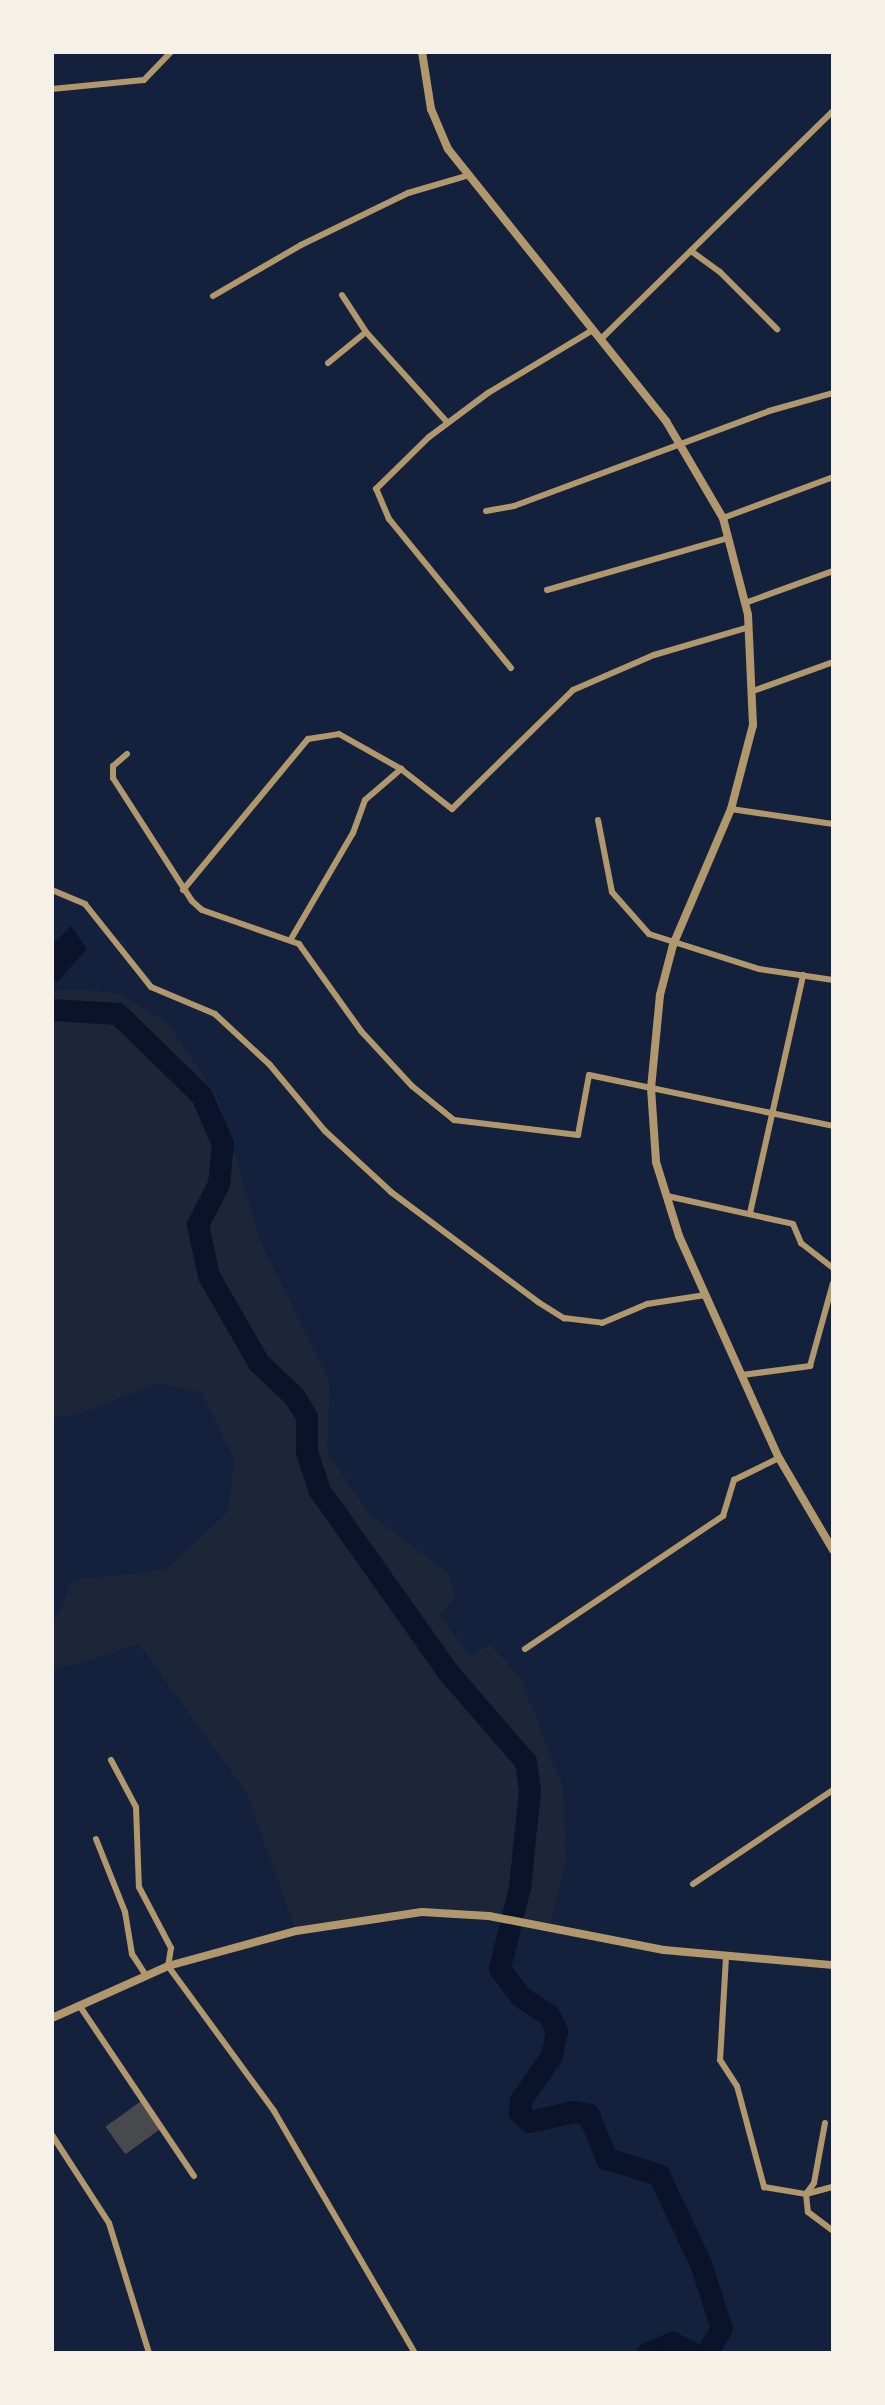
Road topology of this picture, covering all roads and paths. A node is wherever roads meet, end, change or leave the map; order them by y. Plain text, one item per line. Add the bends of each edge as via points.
1 (171, 52) edge
2 (422, 52) edge
3 (52, 89) edge
4 (833, 111) edge
5 (466, 176) junction
6 (691, 251) junction
7 (342, 295) dead end
8 (213, 296) dead end
9 (777, 329) dead end
10 (593, 330) junction
11 (366, 332) junction
12 (601, 339) junction
13 (328, 363) dead end
14 (833, 393) edge
15 (448, 423) junction
16 (681, 443) junction
17 (833, 477) edge
18 (486, 511) dead end
19 (723, 518) junction
20 (728, 538) junction
21 (833, 571) edge
22 (547, 590) dead end
23 (745, 603) junction
24 (749, 627) junction
25 (833, 662) edge
26 (511, 668) dead end
27 (753, 691) junction
28 (127, 754) dead end
29 (401, 769) junction
30 (731, 809) junction
31 (598, 820) dead end
32 (833, 824) edge
33 (52, 890) edge
34 (183, 890) junction
35 (291, 939) junction
36 (673, 945) junction
37 (803, 975) junction
38 (833, 980) edge
39 (651, 1088) junction
40 (771, 1113) junction
41 (833, 1126) edge
42 (667, 1196) junction
43 (750, 1213) junction
44 (833, 1268) edge
45 (833, 1283) edge
46 (705, 1295) junction
47 (742, 1375) junction
48 (779, 1458) junction
49 (833, 1550) edge
50 (525, 1649) dead end
51 (111, 1760) dead end
52 (833, 1790) edge
53 (96, 1839) dead end
54 (693, 1884) dead end
55 (726, 1957) junction
56 (833, 1965) edge
57 (168, 1966) junction
58 (145, 1974) junction
59 (79, 2005) junction
60 (52, 2018) edge
61 (825, 2123) dead end
62 (52, 2135) edge
63 (194, 2176) dead end
64 (833, 2187) edge
65 (806, 2194) junction
66 (833, 2231) edge
67 (149, 2353) edge
68 (415, 2353) edge

1 - 3 street via 144,80
2 - 5 street via 431,109
4 - 6 street
5 - 8 street via 408,193
5 - 10 street
6 - 9 street
6 - 12 street
7 - 11 street
10 - 12 street
10 - 15 street via 529,365
11 - 13 street
11 - 15 street
12 - 16 street
14 - 16 street
15 - 26 street via 378,484 376,495 389,519
16 - 18 street via 529,501
16 - 19 street
17 - 19 street
19 - 20 street
20 - 22 street
20 - 23 street
21 - 23 street
23 - 24 street
24 - 27 street
24 - 29 street via 654,655 573,690 452,809
25 - 27 street
27 - 30 street via 753,725
28 - 34 street via 113,766 113,778
29 - 34 street via 339,734 308,739
29 - 35 street via 365,800 353,833
30 - 32 street
30 - 36 street
31 - 36 street via 612,892 638,926
33 - 46 street via 85,904 151,987 215,1014 270,1065 325,1131 391,1192 538,1302 564,1318 602,1323 647,1304
34 - 35 street via 202,910
35 - 39 street via 361,1031 412,1086 454,1120 578,1135 589,1075
36 - 37 street via 759,969
36 - 39 street via 660,995
37 - 38 street
37 - 40 street
39 - 40 street
39 - 42 street via 656,1162
40 - 41 street
40 - 43 street
42 - 43 street
42 - 46 street
43 - 44 street via 793,1224 801,1243
45 - 47 street via 810,1366
46 - 47 street
47 - 48 street
48 - 49 street
48 - 50 street via 734,1480 723,1516
51 - 57 street via 136,1807 139,1887 171,1948
52 - 54 street
53 - 58 street via 125,1912 132,1954
55 - 56 street
55 - 57 street via 489,1916 422,1912 353,1921
55 - 65 street via 720,2060 737,2086 764,2187
57 - 58 street
57 - 68 street via 274,2111
58 - 59 street
59 - 60 street
59 - 63 street
61 - 65 street via 814,2183
62 - 67 street via 109,2223
64 - 65 street
65 - 66 street via 808,2212

